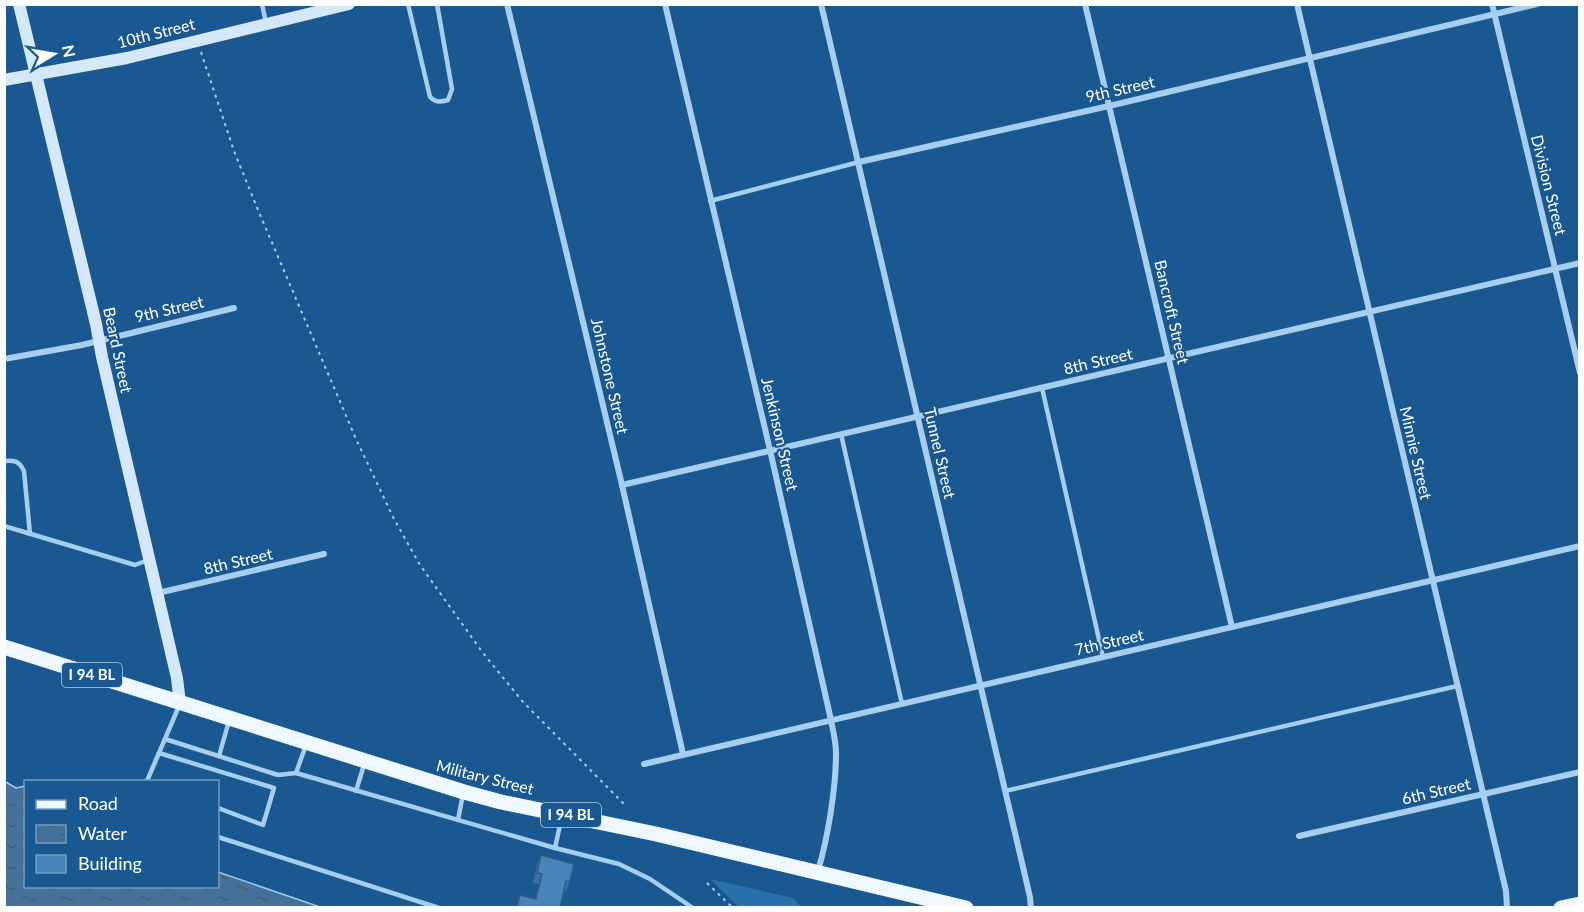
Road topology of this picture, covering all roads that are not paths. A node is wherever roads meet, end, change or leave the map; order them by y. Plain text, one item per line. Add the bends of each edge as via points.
1 (19, 4) edge
2 (262, 4) edge
3 (349, 4) edge
4 (408, 4) edge
5 (437, 4) edge
6 (507, 4) edge
7 (665, 4) edge
8 (820, 4) edge
9 (1084, 4) edge
10 (1297, 4) edge
11 (1492, 4) edge
12 (1537, 4) edge
13 (1494, 15) junction
14 (266, 23) junction
15 (1310, 58) junction
16 (37, 75) junction
17 (4, 80) edge
18 (1109, 106) junction
19 (859, 162) junction
20 (710, 201) junction
21 (1580, 263) edge
22 (1556, 268) junction
23 (234, 308) dead end
24 (1370, 312) junction
25 (99, 340) junction
26 (1169, 358) junction
27 (4, 359) edge
28 (1580, 373) edge
29 (1042, 388) junction
30 (917, 417) junction
31 (841, 434) junction
32 (770, 450) junction
33 (4, 461) edge
34 (622, 485) junction
35 (4, 526) edge
36 (30, 534) junction
37 (1580, 546) edge
38 (324, 554) dead end
39 (150, 559) junction
40 (1432, 580) junction
41 (158, 593) junction
42 (1232, 627) junction
43 (4, 648) edge
44 (1103, 657) junction
45 (981, 686) junction
46 (1457, 686) junction
47 (180, 703) junction
48 (902, 704) junction
49 (230, 719) junction
50 (831, 720) junction
51 (165, 739) junction
52 (307, 743) junction
53 (159, 753) junction
54 (683, 754) junction
55 (219, 756) junction
56 (364, 761) junction
57 (644, 764) dead end
58 (1580, 772) edge
59 (296, 773) junction
60 (147, 780) edge
61 (356, 791) junction
62 (1005, 791) junction
63 (464, 792) junction
64 (1483, 794) junction
65 (219, 808) edge
66 (563, 813) junction
67 (458, 820) junction
68 (1299, 836) dead end
69 (219, 837) edge
70 (555, 848) junction
71 (817, 872) junction
72 (1580, 904) edge
73 (439, 908) edge
74 (693, 908) edge
75 (966, 908) edge
76 (1031, 908) edge
77 (1507, 908) edge
78 (1561, 908) edge

1 - 16 street, Beard Street
2 - 14 lane
3 - 14 street, 10th Street
4 - 5 lane via 430,97 441,102 448,100 452,89
6 - 34 street, Johnstone Street
7 - 20 street, Jenkinson Street
8 - 19 street, Tunnel Street
9 - 18 street, Bancroft Street
10 - 15 street, Minnie Street
11 - 13 street, Division Street
12 - 13 street, 9th Street
13 - 15 street, 9th Street
13 - 22 street, Division Street
14 - 16 street, 10th Street via 127,58
15 - 18 street, 9th Street
15 - 24 street, Minnie Street
16 - 17 street, 10th Street
16 - 25 street, Beard Street
18 - 19 street, 9th Street
18 - 26 street, Bancroft Street
19 - 20 lane, 9th Street
19 - 30 street, Tunnel Street
20 - 32 street, Jenkinson Street
21 - 22 street, 8th Street
22 - 24 street, 8th Street
22 - 28 street, Division Street
23 - 25 street, 9th Street
24 - 26 street, 8th Street
24 - 40 street, Minnie Street
25 - 27 street, 9th Street
25 - 39 street, Beard Street
26 - 29 street, 8th Street
26 - 42 street, Bancroft Street
29 - 30 street, 8th Street
29 - 44 lane
30 - 31 street, 8th Street
30 - 45 street, Tunnel Street
31 - 32 street, 8th Street
31 - 48 lane
32 - 34 street, 8th Street
32 - 50 street, Jenkinson Street
33 - 36 lane via 14,460 24,471
34 - 54 street, Johnstone Street
35 - 36 lane
36 - 39 lane via 135,565
37 - 40 street, 7th Street
38 - 41 street, 8th Street
39 - 41 street, Beard Street
40 - 42 street, 7th Street
40 - 46 street, Minnie Street
41 - 47 street, Beard Street
42 - 44 street, 7th Street
43 - 47 main road, Military Street / I 94 BL
44 - 45 street, 7th Street
45 - 48 street, 7th Street
45 - 62 street, Tunnel Street
46 - 62 lane
46 - 64 street, Minnie Street
47 - 49 main road, Military Street / I 94 BL
47 - 51 lane
48 - 50 street, 7th Street
49 - 52 main road, Military Street / I 94 BL
49 - 55 lane
50 - 54 street, 7th Street
50 - 71 street, Jenkinson Street via 836,769 824,851
51 - 53 lane
51 - 55 lane
52 - 56 main road, Military Street / I 94 BL
52 - 59 lane
53 - 60 lane
53 - 65 lane via 274,788 263,825
54 - 57 street, 7th Street
55 - 59 lane via 278,775
56 - 61 lane
56 - 63 main road, Military Street / I 94 BL
58 - 64 street, 6th Street
59 - 61 lane
61 - 67 lane
62 - 76 street, Tunnel Street
63 - 66 main road, Military Street / I 94 BL
63 - 67 lane
64 - 68 street, 6th Street
64 - 77 street, Minnie Street
66 - 70 lane
66 - 71 main road, Military Street / I 94 BL
67 - 70 lane
69 - 73 lane
70 - 74 lane via 619,864
71 - 75 main road, Military Street / I 94 BL
72 - 78 main road

